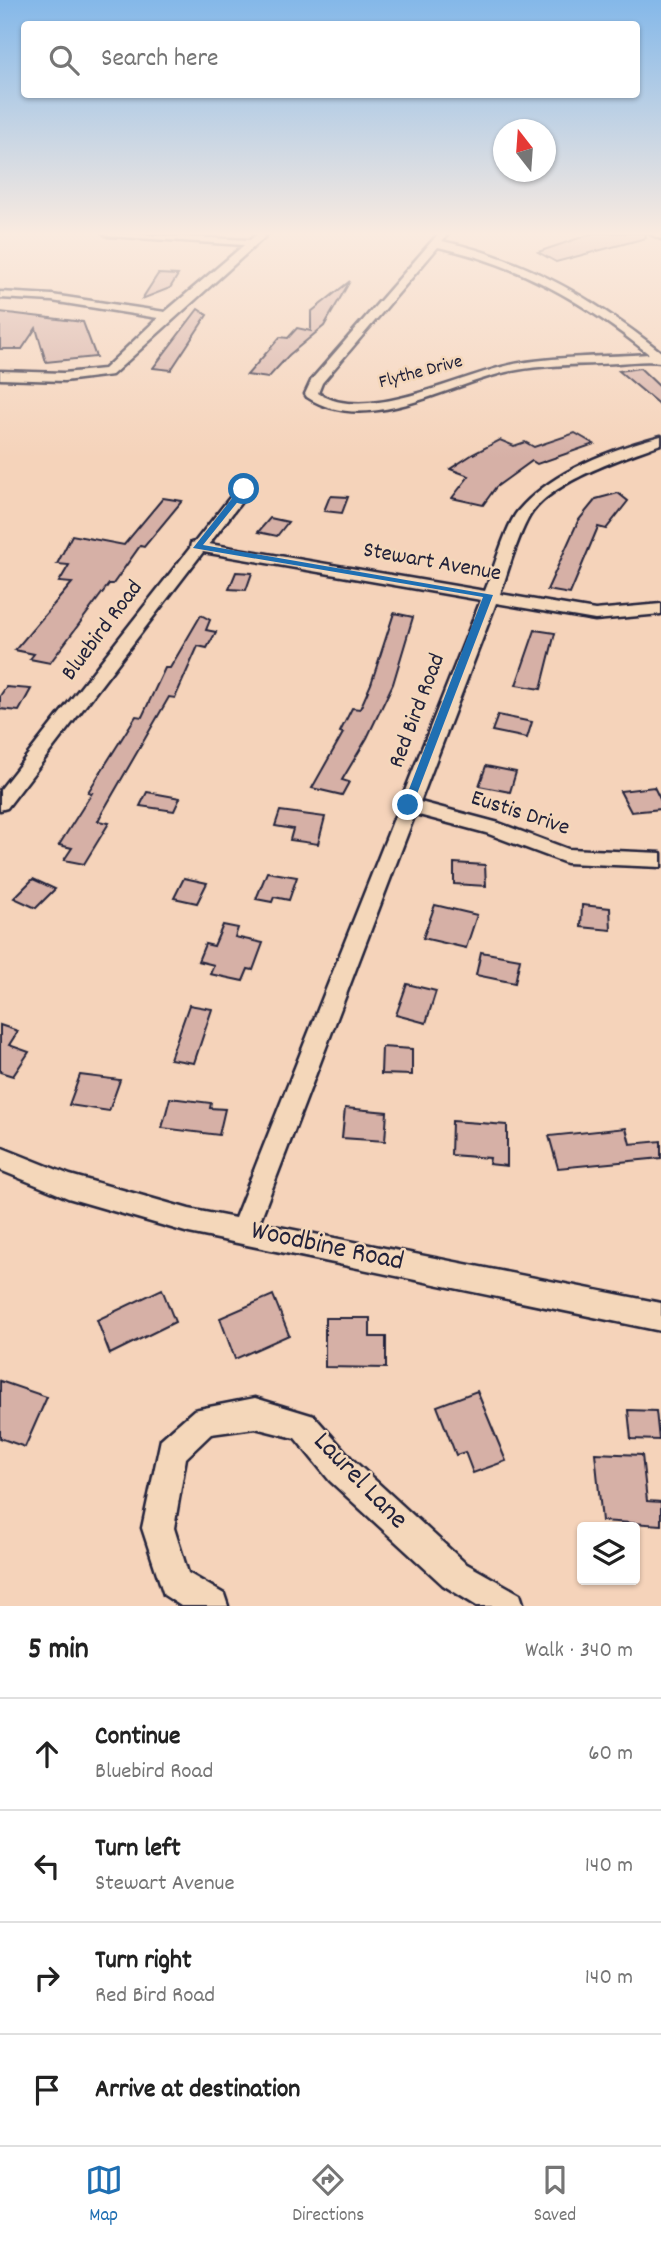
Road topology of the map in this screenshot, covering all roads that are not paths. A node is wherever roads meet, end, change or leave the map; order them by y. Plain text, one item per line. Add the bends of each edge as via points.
1 (116, 308) edge
2 (176, 308) edge
3 (379, 308) edge
4 (599, 308) edge
5 (167, 316) junction
6 (660, 358) edge
7 (0, 375) edge
8 (661, 440) edge
9 (244, 489) dead end
10 (197, 546) junction
11 (489, 595) junction
12 (661, 609) edge
13 (0, 803) edge
14 (408, 805) junction
15 (661, 860) edge
16 (0, 1158) edge
17 (243, 1230) junction
18 (661, 1317) edge
19 (212, 1606) edge
20 (508, 1606) edge

1 - 5 street
2 - 5 street
3 - 6 street, Flythe Drive via 316,382 311,394 317,402 345,407 377,404 506,369
4 - 6 street
5 - 7 street via 108,372 64,377
8 - 11 street, Red Bird Road via 556,484 523,514
9 - 10 street, Bluebird Road
10 - 11 street, Stewart Avenue
10 - 13 street, Bluebird Road
11 - 12 street, Stewart Avenue via 595,615
11 - 14 street, Red Bird Road
14 - 15 street, Eustis Drive via 492,828 566,856
14 - 17 street, Red Bird Road
16 - 17 street, Woodbine Road via 119,1203
17 - 18 street, Woodbine Road
19 - 20 street, Laurel Lane via 175,1584 158,1528 173,1450 204,1420 255,1413 304,1426 341,1470 454,1574

